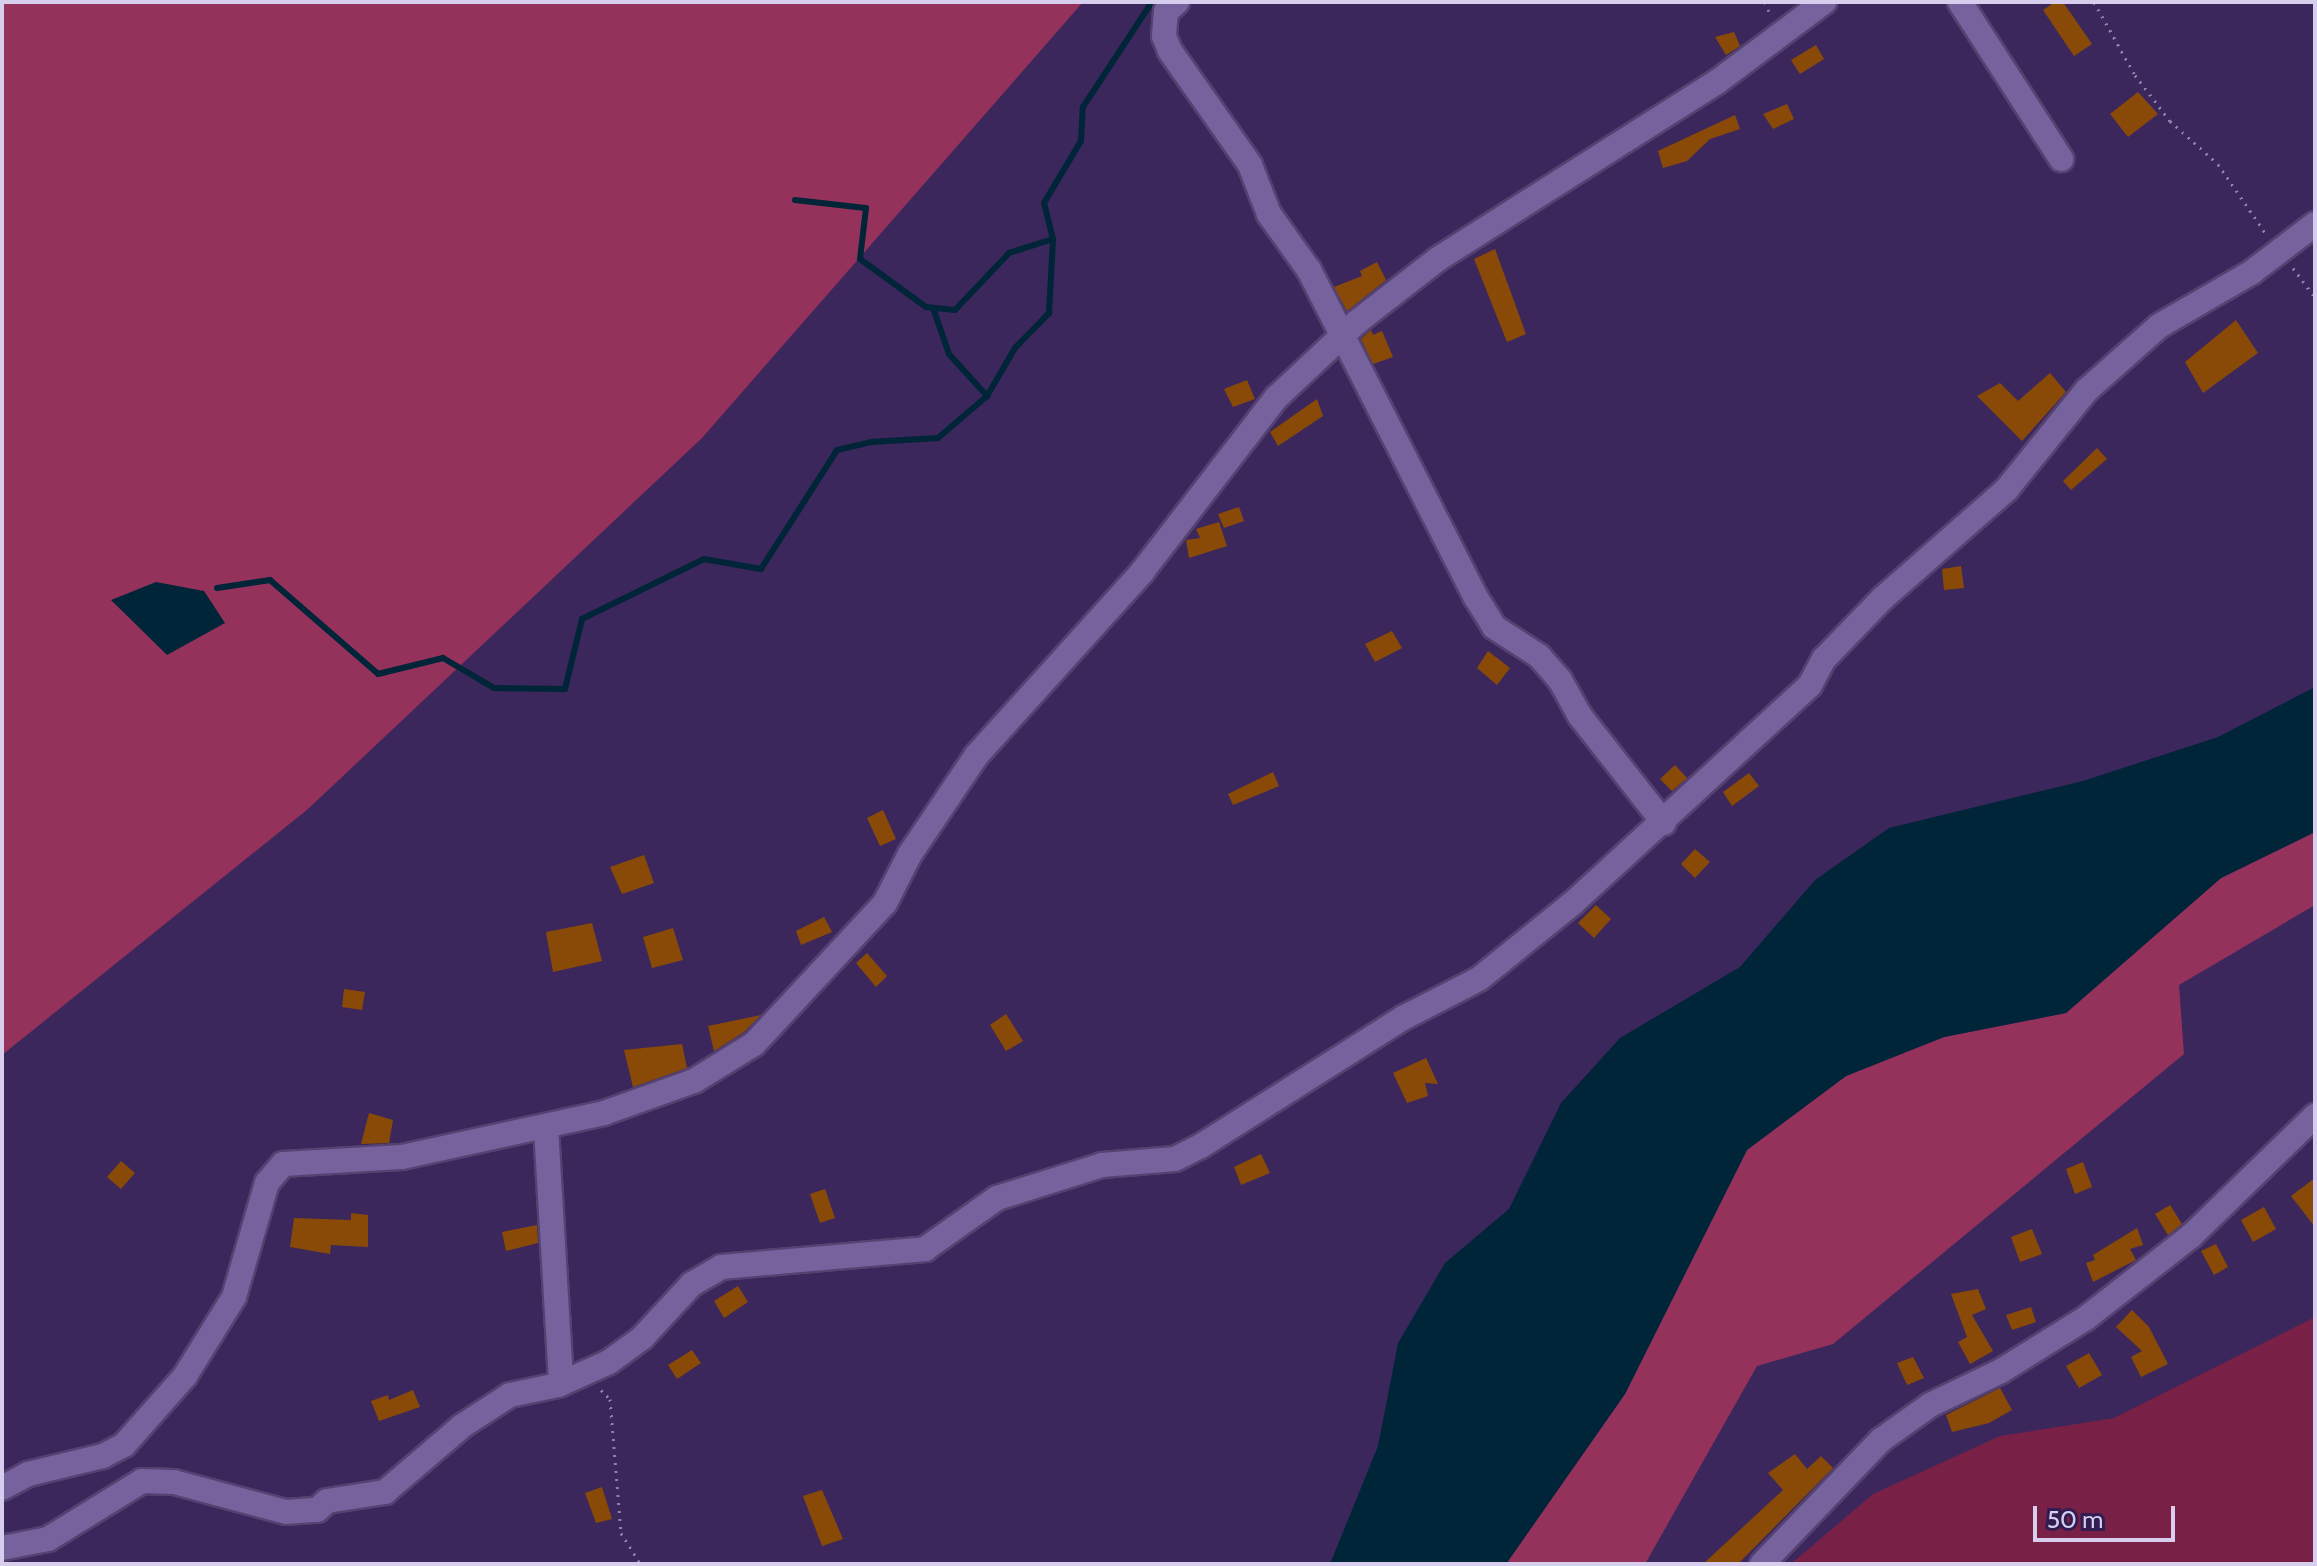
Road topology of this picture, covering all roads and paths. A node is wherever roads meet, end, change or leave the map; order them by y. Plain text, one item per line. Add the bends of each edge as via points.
1 (1177, 2) edge
2 (1824, 2) edge
3 (1960, 2) edge
4 (2094, 2) edge
5 (2061, 159) dead end
6 (2315, 224) edge
7 (2280, 251) junction
8 (2315, 297) edge
9 (1343, 336) junction
10 (1664, 823) junction
11 (2315, 1116) edge
12 (546, 1128) junction
13 (585, 1372) junction
14 (561, 1384) junction
15 (2, 1488) edge
16 (2, 1548) edge
17 (640, 1564) edge
18 (1762, 1564) edge

1 - 9 street via 1166,12 1164,36 1170,51 1250,165 1269,214 1309,270
2 - 9 street via 1717,82 1438,259
3 - 5 street
4 - 7 path via 2135,75 2170,121 2218,164
6 - 7 street
7 - 8 path
7 - 10 street via 2159,326 2087,390 2007,489 1883,598 1824,659 1810,685
9 - 10 street via 1494,627 1539,656
9 - 12 street via 1277,397 1142,572 976,756 910,854 885,903 787,1013 729,1063 694,1081
10 - 13 street via 1489,972 1403,1018 1336,1065 1175,1159 1102,1165 997,1198 925,1249 721,1267 692,1284 642,1338
11 - 18 street via 2191,1236 2086,1318 2001,1371 1930,1405 1881,1440
12 - 14 street
12 - 15 street via 402,1157 283,1164 267,1183 234,1297 176,1386 124,1445 103,1456 28,1474
13 - 14 street
13 - 17 path via 610,1399 621,1533
14 - 16 street via 510,1395 462,1426 385,1492 327,1501 317,1510 286,1512 174,1482 142,1481 48,1539

